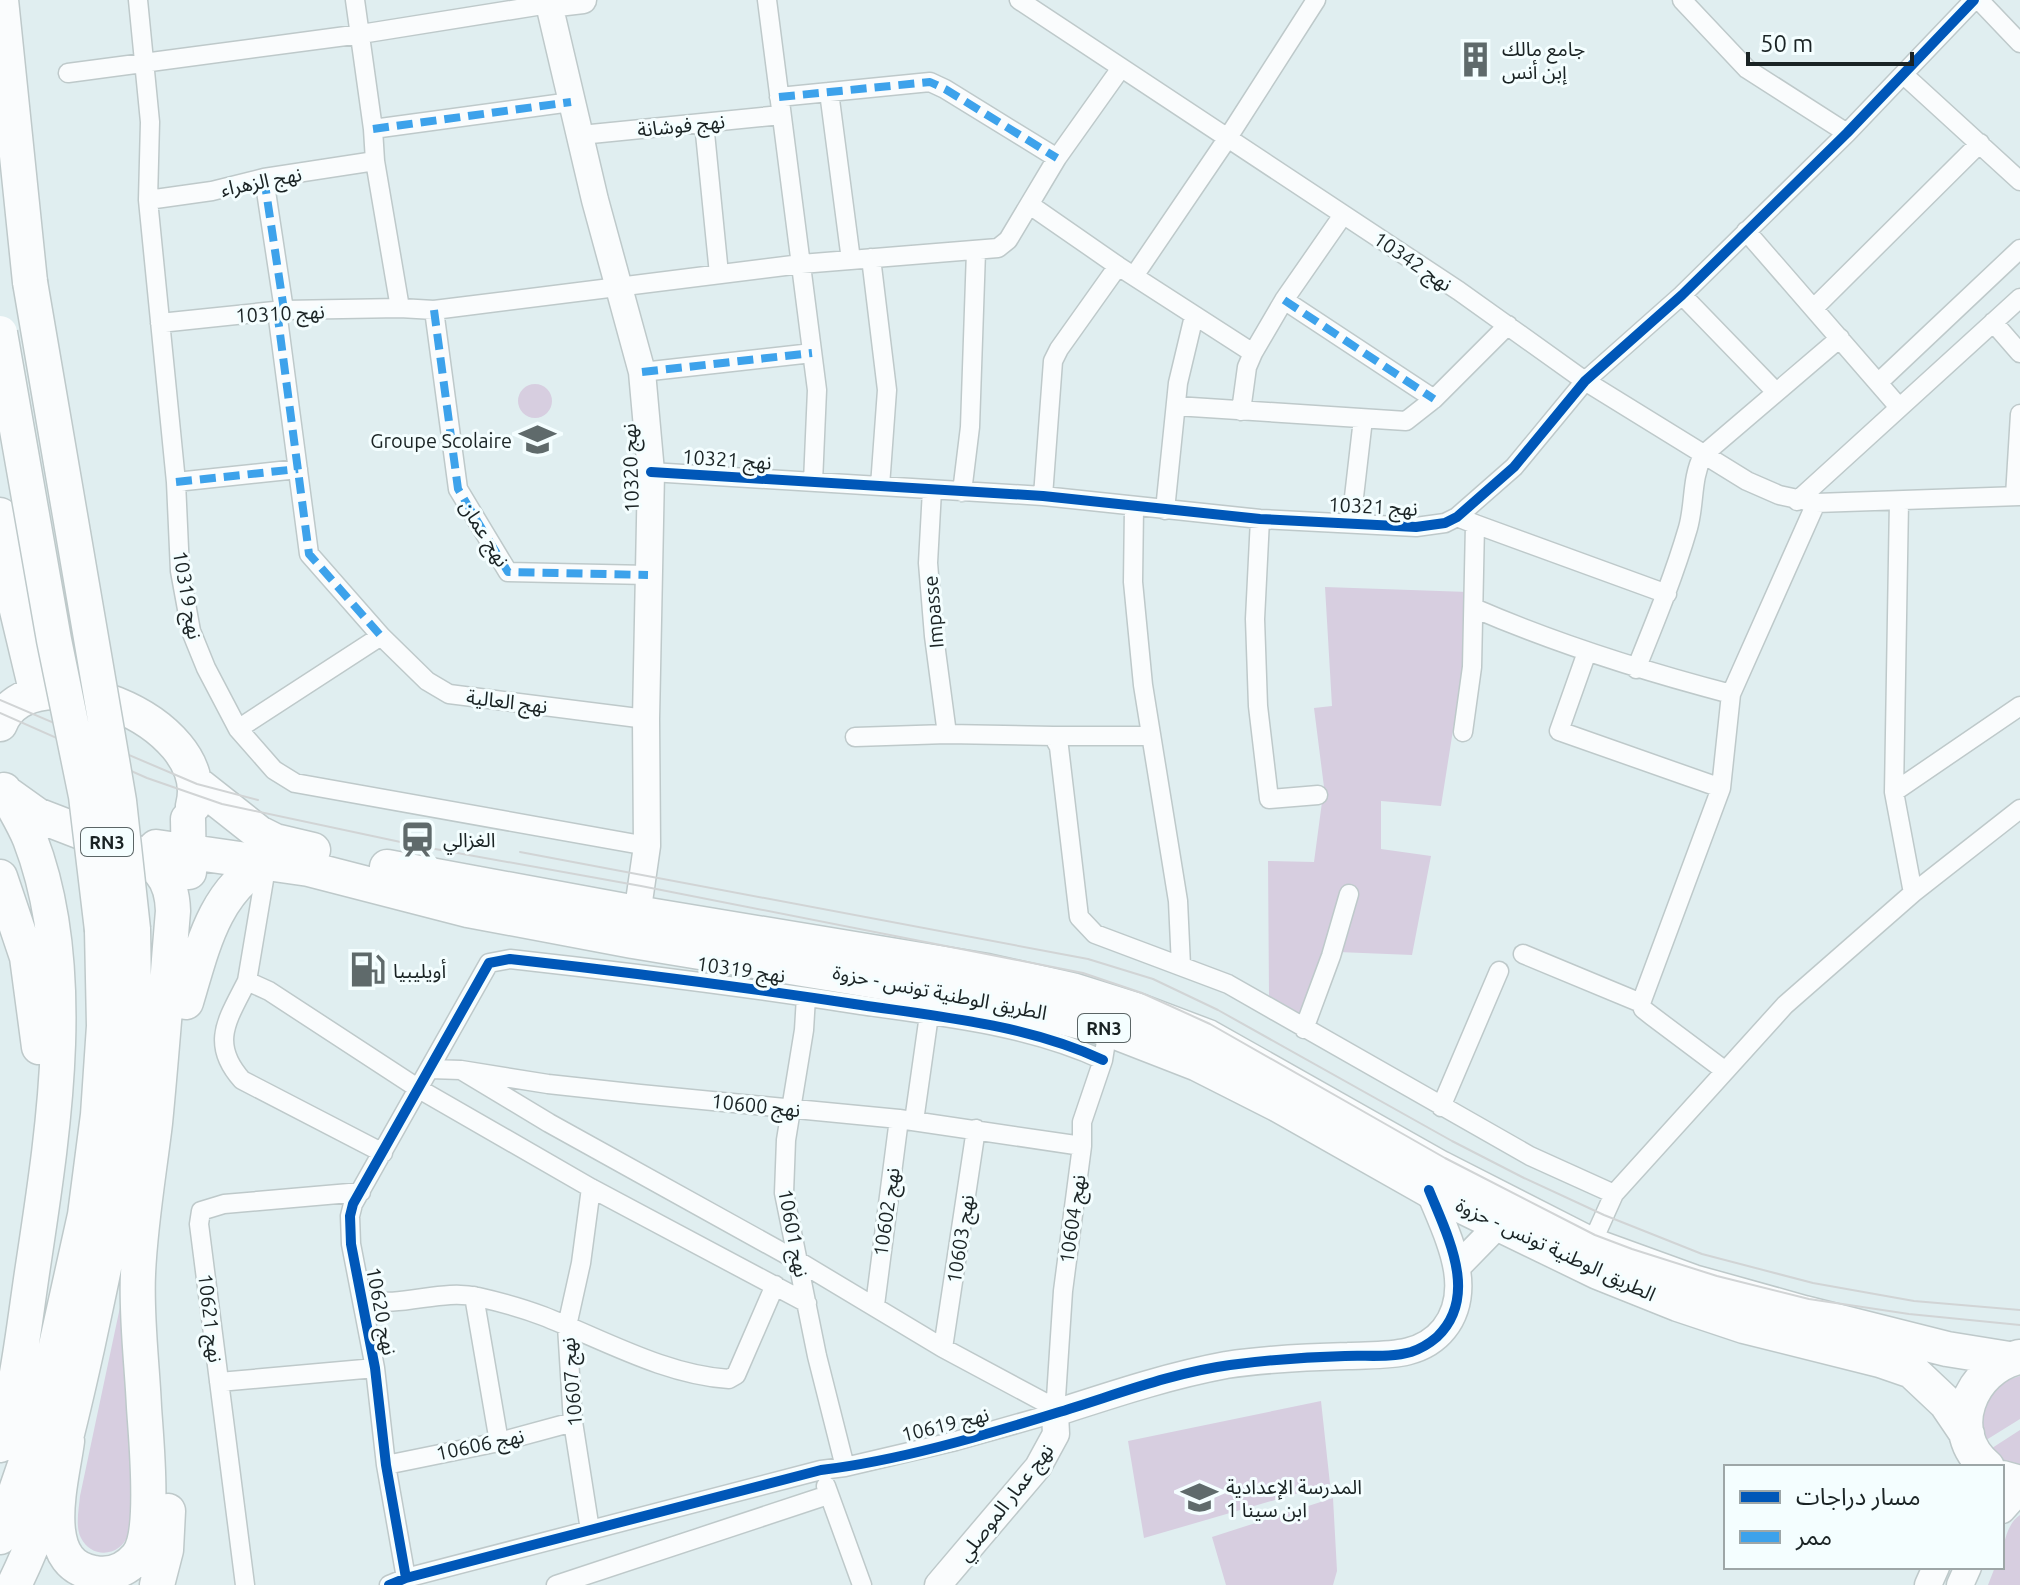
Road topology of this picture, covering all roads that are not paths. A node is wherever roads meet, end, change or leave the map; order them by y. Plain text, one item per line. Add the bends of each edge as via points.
1 (1, 0) edge
2 (138, 0) edge
3 (355, 0) edge
4 (583, 0) edge
5 (767, 0) edge
6 (1019, 0) edge
7 (1316, 0) edge
8 (1682, 0) edge
9 (1976, 0) edge
10 (548, 2) edge
11 (361, 34) junction
12 (2020, 43) edge
13 (144, 64) junction
14 (1121, 68) junction
15 (68, 73) dead end
16 (1904, 75) junction
17 (829, 92) junction
18 (571, 102) junction
19 (780, 106) junction
20 (704, 123) junction
21 (373, 129) junction
22 (1847, 133) junction
23 (581, 135) junction
24 (1227, 139) junction
25 (1980, 143) junction
26 (1057, 158) junction
27 (375, 161) junction
28 (264, 178) junction
29 (2020, 181) edge
30 (148, 200) junction
31 (1030, 205) junction
32 (1343, 215) junction
33 (1746, 231) junction
34 (2020, 249) edge
35 (976, 251) junction
36 (871, 258) junction
37 (851, 260) junction
38 (801, 264) junction
39 (1118, 266) junction
40 (719, 274) junction
41 (1134, 276) junction
42 (618, 288) junction
43 (1682, 295) junction
44 (2020, 298) edge
45 (1284, 300) junction
46 (400, 308) junction
47 (1814, 308) junction
48 (280, 310) junction
49 (434, 310) junction
50 (1194, 316) junction
51 (1993, 322) junction
52 (160, 323) junction
53 (1508, 325) junction
54 (0, 333) edge
55 (1840, 338) junction
56 (812, 353) junction
57 (1253, 353) junction
58 (2020, 353) edge
59 (642, 372) junction
60 (1585, 381) junction
61 (1879, 382) junction
62 (1776, 392) junction
63 (1434, 399) junction
64 (1176, 406) junction
65 (1898, 406) junction
66 (1241, 411) junction
67 (2020, 414) edge
68 (1363, 419) junction
69 (1703, 455) junction
70 (298, 469) junction
71 (651, 472) junction
72 (176, 482) junction
73 (813, 482) junction
74 (880, 486) junction
75 (932, 490) junction
76 (962, 492) junction
77 (1043, 496) junction
78 (2018, 496) edge
79 (1899, 501) junction
80 (1807, 502) junction
81 (1134, 507) junction
82 (1165, 510) junction
83 (0, 515) edge
84 (1260, 519) junction
85 (1466, 521) junction
86 (1351, 523) junction
87 (648, 575) junction
88 (1667, 594) junction
89 (15, 602) junction
90 (1474, 608) junction
91 (385, 639) junction
92 (0, 641) edge
93 (1587, 652) junction
94 (1636, 669) junction
95 (37, 694) junction
96 (1731, 694) junction
97 (2020, 706) edge
98 (646, 719) junction
99 (0, 724) edge
100 (238, 729) junction
101 (1463, 732) dead end
102 (947, 734) junction
103 (1053, 736) junction
104 (1150, 736) junction
105 (855, 737) dead end
106 (2, 784) edge
107 (197, 784) junction
108 (1721, 788) junction
109 (1894, 792) junction
110 (1318, 795) dead end
111 (2020, 809) edge
112 (177, 839) junction
113 (117, 843) junction
114 (647, 846) junction
115 (267, 862) junction
116 (0, 877) edge
117 (1913, 893) junction
118 (1349, 894) dead end
119 (635, 927) junction
120 (117, 929) junction
121 (1523, 954) dead end
122 (1181, 966) junction
123 (1499, 971) dead end
124 (247, 981) junction
125 (806, 997) junction
126 (186, 1002) junction
127 (1641, 1003) junction
128 (929, 1015) junction
129 (1304, 1029) junction
130 (1106, 1045) junction
131 (430, 1069) junction
132 (461, 1070) junction
133 (1724, 1070) junction
134 (419, 1089) junction
135 (1441, 1107) junction
136 (790, 1109) junction
137 (907, 1120) junction
138 (976, 1129) junction
139 (1082, 1146) junction
140 (383, 1153) junction
141 (591, 1188) junction
142 (1429, 1190) junction
143 (361, 1192) junction
144 (44, 1194) junction
145 (1614, 1194) junction
146 (1498, 1225) junction
147 (1591, 1245) junction
148 (798, 1261) junction
149 (1457, 1267) junction
150 (775, 1285) junction
151 (474, 1296) junction
152 (363, 1299) junction
153 (807, 1303) junction
154 (875, 1305) junction
155 (567, 1326) junction
156 (943, 1348) junction
157 (2014, 1358) edge
158 (375, 1368) junction
159 (219, 1382) junction
160 (1055, 1411) junction
161 (573, 1422) junction
162 (67, 1441) junction
163 (499, 1442) junction
164 (0, 1445) edge
165 (1972, 1453) edge
166 (386, 1465) junction
167 (845, 1467) junction
168 (821, 1470) junction
169 (2020, 1490) edge
170 (828, 1495) junction
171 (2004, 1508) edge
172 (590, 1530) junction
173 (0, 1537) edge
174 (398, 1582) edge
175 (857, 1584) edge
176 (14, 1585) edge
177 (157, 1585) edge
178 (245, 1585) edge
179 (556, 1585) edge
180 (938, 1585) edge

1 - 120 highway, bridge via 30,282 117,785
2 - 13 street, نهج 10319
3 - 11 street
4 - 10 street
5 - 19 street
6 - 14 street, نهج 10342
7 - 24 street
8 - 22 street via 1747,69
9 - 12 street
9 - 16 street, نهج 10321
10 - 11 street
10 - 18 street, نهج 10320
11 - 13 street
11 - 21 street
13 - 15 street
13 - 30 street, نهج 10319 via 150,122
14 - 24 street, نهج 10342
14 - 26 street
16 - 22 street, نهج 10321
16 - 25 street
17 - 19 street, نهج فوشانة
17 - 26 street, نهج فوشانة via 930,82
17 - 37 street
18 - 21 street
18 - 23 street, نهج 10320
19 - 20 street, نهج فوشانة
19 - 38 street
20 - 23 street, نهج فوشانة
20 - 40 street
21 - 27 street
22 - 33 street, نهج 10321
23 - 42 street, نهج 10320
24 - 32 street, نهج 10342
24 - 41 street
25 - 29 street
25 - 47 street
26 - 31 street
27 - 28 street, نهج الزهراء
27 - 46 street
28 - 30 street, نهج الزهراء
28 - 48 street, نهج العالية
30 - 52 street, نهج 10319
31 - 35 street via 1003,245
31 - 39 street
32 - 45 street
32 - 53 street, نهج 10342
33 - 43 street, نهج 10321
33 - 47 street
34 - 61 street
35 - 36 street, نهج 10310
35 - 76 street via 971,414
36 - 37 street, نهج 10310
36 - 74 street via 887,390
37 - 38 street, نهج 10310
38 - 40 street, نهج 10310
38 - 56 street
39 - 41 street
39 - 77 street via 1053,361
40 - 42 street, نهج 10310
41 - 50 street
42 - 49 street, نهج 10310
42 - 59 street, نهج 10320
43 - 60 street, نهج 10321
43 - 62 street
44 - 51 street
45 - 57 street
45 - 63 street
46 - 48 street, نهج 10310
46 - 49 street, نهج 10310
47 - 55 street
48 - 52 street, نهج 10310
48 - 70 street, نهج العالية
49 - 87 street, نهج عمان via 458,489 508,572
50 - 57 street
50 - 64 street
51 - 58 street
51 - 65 street
52 - 72 street, نهج 10319
53 - 60 street, نهج 10342
53 - 63 street
54 - 120 highway, bridge via 54,640
55 - 61 street
55 - 62 street
56 - 59 street
56 - 73 street via 817,390
57 - 66 street
59 - 71 street, نهج 10320
60 - 69 street, نهج 10342
60 - 85 street, نهج 10321
61 - 65 street
62 - 69 street
63 - 68 street via 1410,420
64 - 66 street
64 - 82 street
65 - 80 street
66 - 68 street
67 - 78 street
68 - 86 street
69 - 80 street, نهج 10342 via 1747,481
69 - 88 street
70 - 72 street
70 - 91 street, نهج العالية via 309,554
71 - 73 street, نهج 10321
71 - 87 street, نهج 10320
72 - 100 street, نهج 10319 via 180,571 191,631
73 - 74 street, نهج 10321
74 - 75 street, نهج 10321
75 - 76 street, نهج 10321
75 - 102 street, Impasse via 928,563
76 - 77 street, نهج 10321
77 - 81 street, نهج 10321
78 - 79 street
79 - 80 street
79 - 109 street
80 - 96 street
81 - 82 street, نهج 10321
81 - 104 street via 1133,582
82 - 84 street, نهج 10321
83 - 89 highway
84 - 86 street, نهج 10321
84 - 110 street via 1255,619 1269,799
85 - 86 street, نهج 10321 via 1427,527
85 - 88 street
85 - 90 street
87 - 98 street, نهج 10320
88 - 94 street
89 - 92 highway
89 - 95 highway
90 - 93 street
90 - 101 street
91 - 98 street, نهج العالية via 427,681 449,694
91 - 100 street
93 - 94 street
93 - 108 street via 1559,731
94 - 96 street
95 - 99 highway via 13,706
95 - 107 highway, RN3 via 81,695 132,711 181,752
96 - 108 street
97 - 109 street
98 - 114 street, نهج 10320
100 - 114 street, نهج 10319 via 274,770 295,783
102 - 103 street
102 - 105 street
103 - 104 street
103 - 122 street via 1059,747 1079,917 1095,934
104 - 122 street via 1178,901
106 - 113 highway, RN3 via 37,815
106 - 144 highway via 29,836 44,884 56,967 57,1076
107 - 112 highway
107 - 119 highway, الطريق الوطنية تونس - حزوة / RN3 via 275,841
108 - 127 street
109 - 117 street
111 - 117 street
112 - 113 highway, RN3
112 - 115 highway, الطريق الوطنية تونس - حزوة / RN3
112 - 126 highway via 191,912
113 - 162 highway via 164,875 171,886 173,911 138,1274 148,1478 145,1541 139,1554 118,1571 105,1575 77,1567 58,1543
114 - 119 street, نهج 10320
115 - 119 highway, الطريق الوطنية تونس - حزوة / RN3 via 468,910
115 - 124 street
115 - 126 highway via 238,883 211,924
116 - 144 highway via 27,957 38,1041
117 - 133 street via 1785,1005
118 - 129 street
119 - 130 highway, الطريق الوطنية تونس - حزوة / RN3 via 1074,1018
119 - 147 highway, الطريق الوطنية تونس - حزوة / RN3 via 987,971 1142,1012 1208,1037 1440,1168
120 - 162 highway via 135,1024 128,1121 114,1219
120 - 173 highway via 85,1215 38,1427
121 - 127 street
122 - 129 street via 1228,984
123 - 135 street
124 - 134 street
124 - 140 street via 222,1042 229,1065 242,1080
125 - 128 street, نهج 10319
125 - 131 street, نهج 10319 via 502,959 485,968
125 - 136 street, نهج 10601
126 - 177 highway via 157,1263 168,1514
127 - 133 street
128 - 130 street, نهج 10319 via 1001,1026 1072,1046
128 - 137 street, نهج 10602
129 - 135 street
130 - 139 street, نهج 10604 via 1082,1122
130 - 142 highway, الطريق الوطنية تونس - حزوة / RN3 via 1198,1064
131 - 132 street, نهج 10600
131 - 134 street, نهج 10620
132 - 136 street, نهج 10600
132 - 148 street
133 - 145 street
134 - 140 street, نهج 10620
134 - 141 street
135 - 145 street
136 - 137 street, نهج 10600
136 - 148 street, نهج 10601 via 784,1193
137 - 138 street, نهج 10600
137 - 154 street, نهج 10602
138 - 139 street, نهج 10600
138 - 156 street, نهج 10603
139 - 160 street, نهج 10604 via 1063,1291
140 - 143 street, نهج 10620
141 - 150 street
141 - 155 street, نهج 10607
142 - 146 highway, الطريق الوطنية تونس - حزوة / RN3
142 - 149 street
143 - 152 street, نهج 10620 via 350,1216
143 - 159 street, نهج 10621 via 224,1204 201,1211
144 - 164 highway
145 - 147 street
146 - 149 street
146 - 165 highway, الطريق الوطنية تونس - حزوة / RN3 via 1678,1304 1912,1371 1946,1403
147 - 157 highway, الطريق الوطنية تونس - حزوة / RN3 via 1776,1305 1947,1349
148 - 153 street, نهج 10601
148 - 154 street
149 - 160 street, نهج 10619 via 1457,1299 1446,1327 1410,1352 1227,1365
150 - 153 street
150 - 155 street via 736,1375 729,1379 653,1362
151 - 152 street via 386,1303
151 - 155 street
151 - 163 street
152 - 158 street, نهج 10620
153 - 167 street, نهج 10601
154 - 156 street
155 - 161 street, نهج 10607
156 - 160 street
157 - 165 highway, RN3 via 1985,1374 1969,1397 1965,1416
158 - 159 street
158 - 166 street, نهج 10620
159 - 178 street, نهج 10621
160 - 167 street, نهج 10619
160 - 180 street, نهج عمار الموصلي via 1056,1434 1038,1467
161 - 163 street, نهج 10606
161 - 172 street, نهج 10607
162 - 176 highway
163 - 166 street, نهج 10606
166 - 174 street, نهج 10620
167 - 168 street, نهج 10619
168 - 170 street
168 - 172 street, نهج 10619
169 - 171 street
170 - 175 street
170 - 179 street
172 - 174 street, نهج 10619

